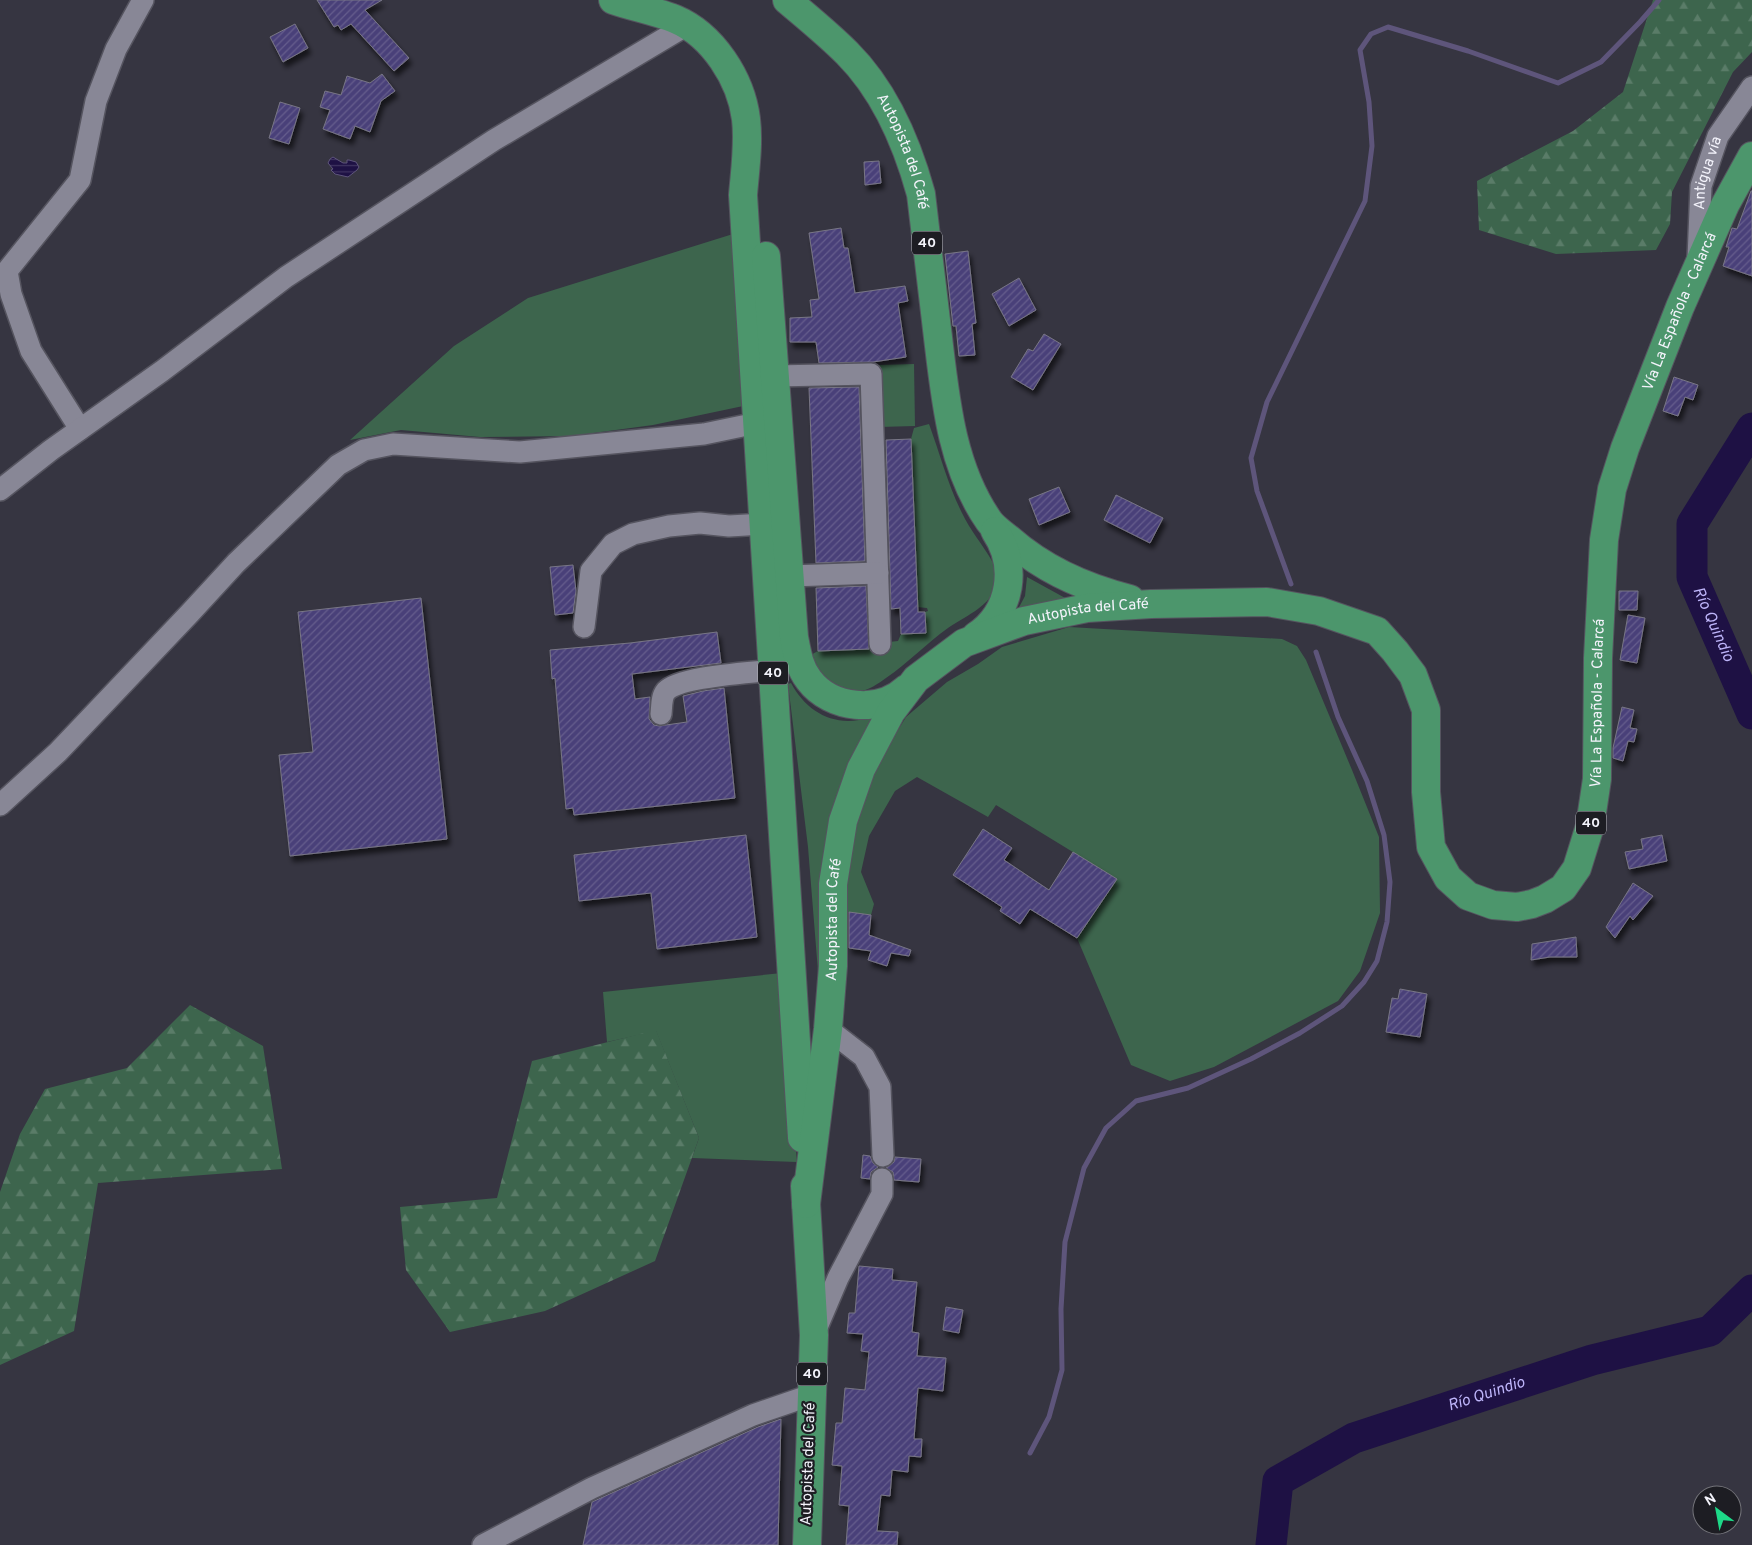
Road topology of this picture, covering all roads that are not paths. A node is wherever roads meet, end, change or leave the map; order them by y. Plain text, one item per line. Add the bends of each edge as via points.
1 (143, 0) edge
2 (613, 0) edge
3 (787, 0) edge
4 (684, 24) junction
5 (1752, 87) edge
6 (746, 142) junction
7 (1752, 156) edge
8 (1697, 268) junction
9 (775, 376) junction
10 (758, 423) junction
11 (80, 429) junction
12 (0, 490) edge
13 (990, 523) junction
14 (764, 524) junction
15 (878, 573) junction
16 (790, 576) junction
17 (1150, 604) junction
18 (584, 627) dead end
19 (964, 643) junction
20 (880, 644) dead end
21 (773, 670) junction
22 (916, 679) junction
23 (662, 714) dead end
24 (0, 805) edge
25 (828, 1029) junction
26 (883, 1156) dead end
27 (882, 1179) dead end
28 (806, 1204) junction
29 (814, 1335) junction
30 (811, 1395) junction
31 (483, 1545) edge
32 (807, 1545) edge

1 - 11 street via 116,48 96,101 80,180 7,271 11,294 31,351
2 - 4 highway, Autopista del Café / 40
3 - 13 highway, Autopista del Café / 40 via 848,54 870,82 894,120 912,163 921,194 945,397 954,442 969,484
4 - 6 highway, Autopista del Café / 40 via 717,52 737,86 746,118
4 - 11 street via 494,140 286,277
5 - 8 street, Antigua vía via 1718,136 1701,186
6 - 9 highway via 761,196
6 - 10 highway, Autopista del Café / 40 via 743,195
7 - 8 highway, Vía La Española - Calarcá / 40 via 1725,205
8 - 17 highway, Vía La Española - Calarcá / 40 via 1625,448 1612,489 1604,540 1598,658 1597,779 1590,826 1577,868 1563,888 1532,904 1517,907 1492,905 1468,896 1448,878 1431,847 1426,792 1426,710 1413,676 1396,650 1377,632 1319,611 1267,602
9 - 15 street via 871,374
9 - 16 highway
10 - 14 highway, Autopista del Café / 40
10 - 24 street via 704,434 520,452 393,444 364,450 338,465 236,563 58,752
11 - 12 street
13 - 17 highway, Autopista del Café / 40 via 1024,553 1064,576 1106,593
13 - 19 highway via 1003,543 1009,566 1008,589 1000,612 984,630
14 - 18 street via 669,526 633,534 613,544 591,571
14 - 21 highway, Autopista del Café / 40
15 - 16 street
15 - 20 street
16 - 22 highway via 794,637 800,665 821,692 834,700 864,706 885,702 901,694
17 - 19 highway, Autopista del Café / 40 via 1087,608 1033,619
19 - 22 highway, Autopista del Café / 40
21 - 23 street via 690,680 671,687 663,697
21 - 28 highway, Autopista del Café / 40
22 - 25 highway, Autopista del Café / 40 via 891,712 861,769 842,821 833,884 833,966
25 - 26 street via 864,1057 880,1087
25 - 28 highway, Autopista del Café / 40
27 - 29 street via 882,1194 838,1278
28 - 29 highway, Autopista del Café / 40
29 - 30 highway, Autopista del Café / 40
30 - 31 street via 753,1415 592,1488
30 - 32 highway, Autopista del Café / 40

